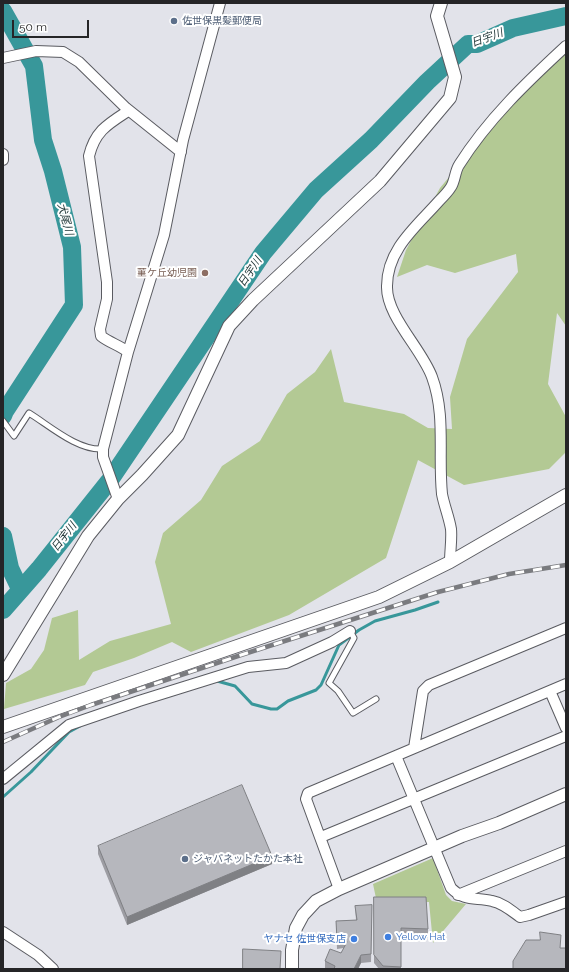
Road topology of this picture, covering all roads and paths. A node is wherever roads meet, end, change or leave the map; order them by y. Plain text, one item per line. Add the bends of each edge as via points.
1 (220, 3) edge
2 (440, 3) edge
3 (566, 46) edge
4 (3, 58) edge
5 (128, 111) junction
6 (181, 152) junction
7 (3, 154) edge
8 (3, 160) edge
9 (128, 352) junction
10 (3, 421) edge
11 (103, 453) junction
12 (117, 495) junction
13 (566, 495) edge
14 (450, 562) junction
15 (566, 628) edge
16 (352, 635) joint
17 (3, 675) edge
18 (566, 684) edge
19 (550, 691) junction
20 (376, 699) dead end
21 (3, 727) edge
22 (566, 728) edge
23 (566, 736) edge
24 (414, 748) junction
25 (396, 756) junction
26 (3, 779) edge
27 (566, 794) edge
28 (414, 798) junction
29 (321, 837) junction
30 (434, 849) junction
31 (566, 851) edge
32 (339, 889) junction
33 (458, 895) junction
34 (566, 902) edge
35 (3, 932) edge
36 (53, 969) edge
37 (292, 969) edge

1 - 6 street
2 - 12 street via 437,16 455,77 450,98 380,181 253,300 229,326 178,435 142,476
3 - 14 street via 532,76 489,123 458,166 451,187 411,229 388,268 388,295 398,318 433,377 442,426 442,494 451,530
4 - 5 street via 36,51 63,52 79,62
5 - 6 street
5 - 9 street via 100,130 89,156 107,282 101,336
6 - 9 street via 164,235
7 - 8 street
9 - 11 street
10 - 11 lane via 14,436 29,413 79,445
11 - 12 street
12 - 17 street via 88,536
13 - 14 street
14 - 21 street via 379,597 345,610
15 - 24 street via 429,685 423,691
16 - 20 lane via 329,682 352,712
16 - 26 street via 286,663 248,667 69,725
18 - 19 street
19 - 22 street
19 - 24 street
23 - 28 street
24 - 25 street
25 - 28 street
25 - 29 street via 308,793 306,799
27 - 30 street
28 - 29 street
28 - 30 street
29 - 32 street
30 - 32 street
30 - 33 street via 451,888
31 - 33 street
32 - 37 street via 316,902 303,916 296,928
33 - 34 street via 502,904 520,917
35 - 36 street via 38,954

